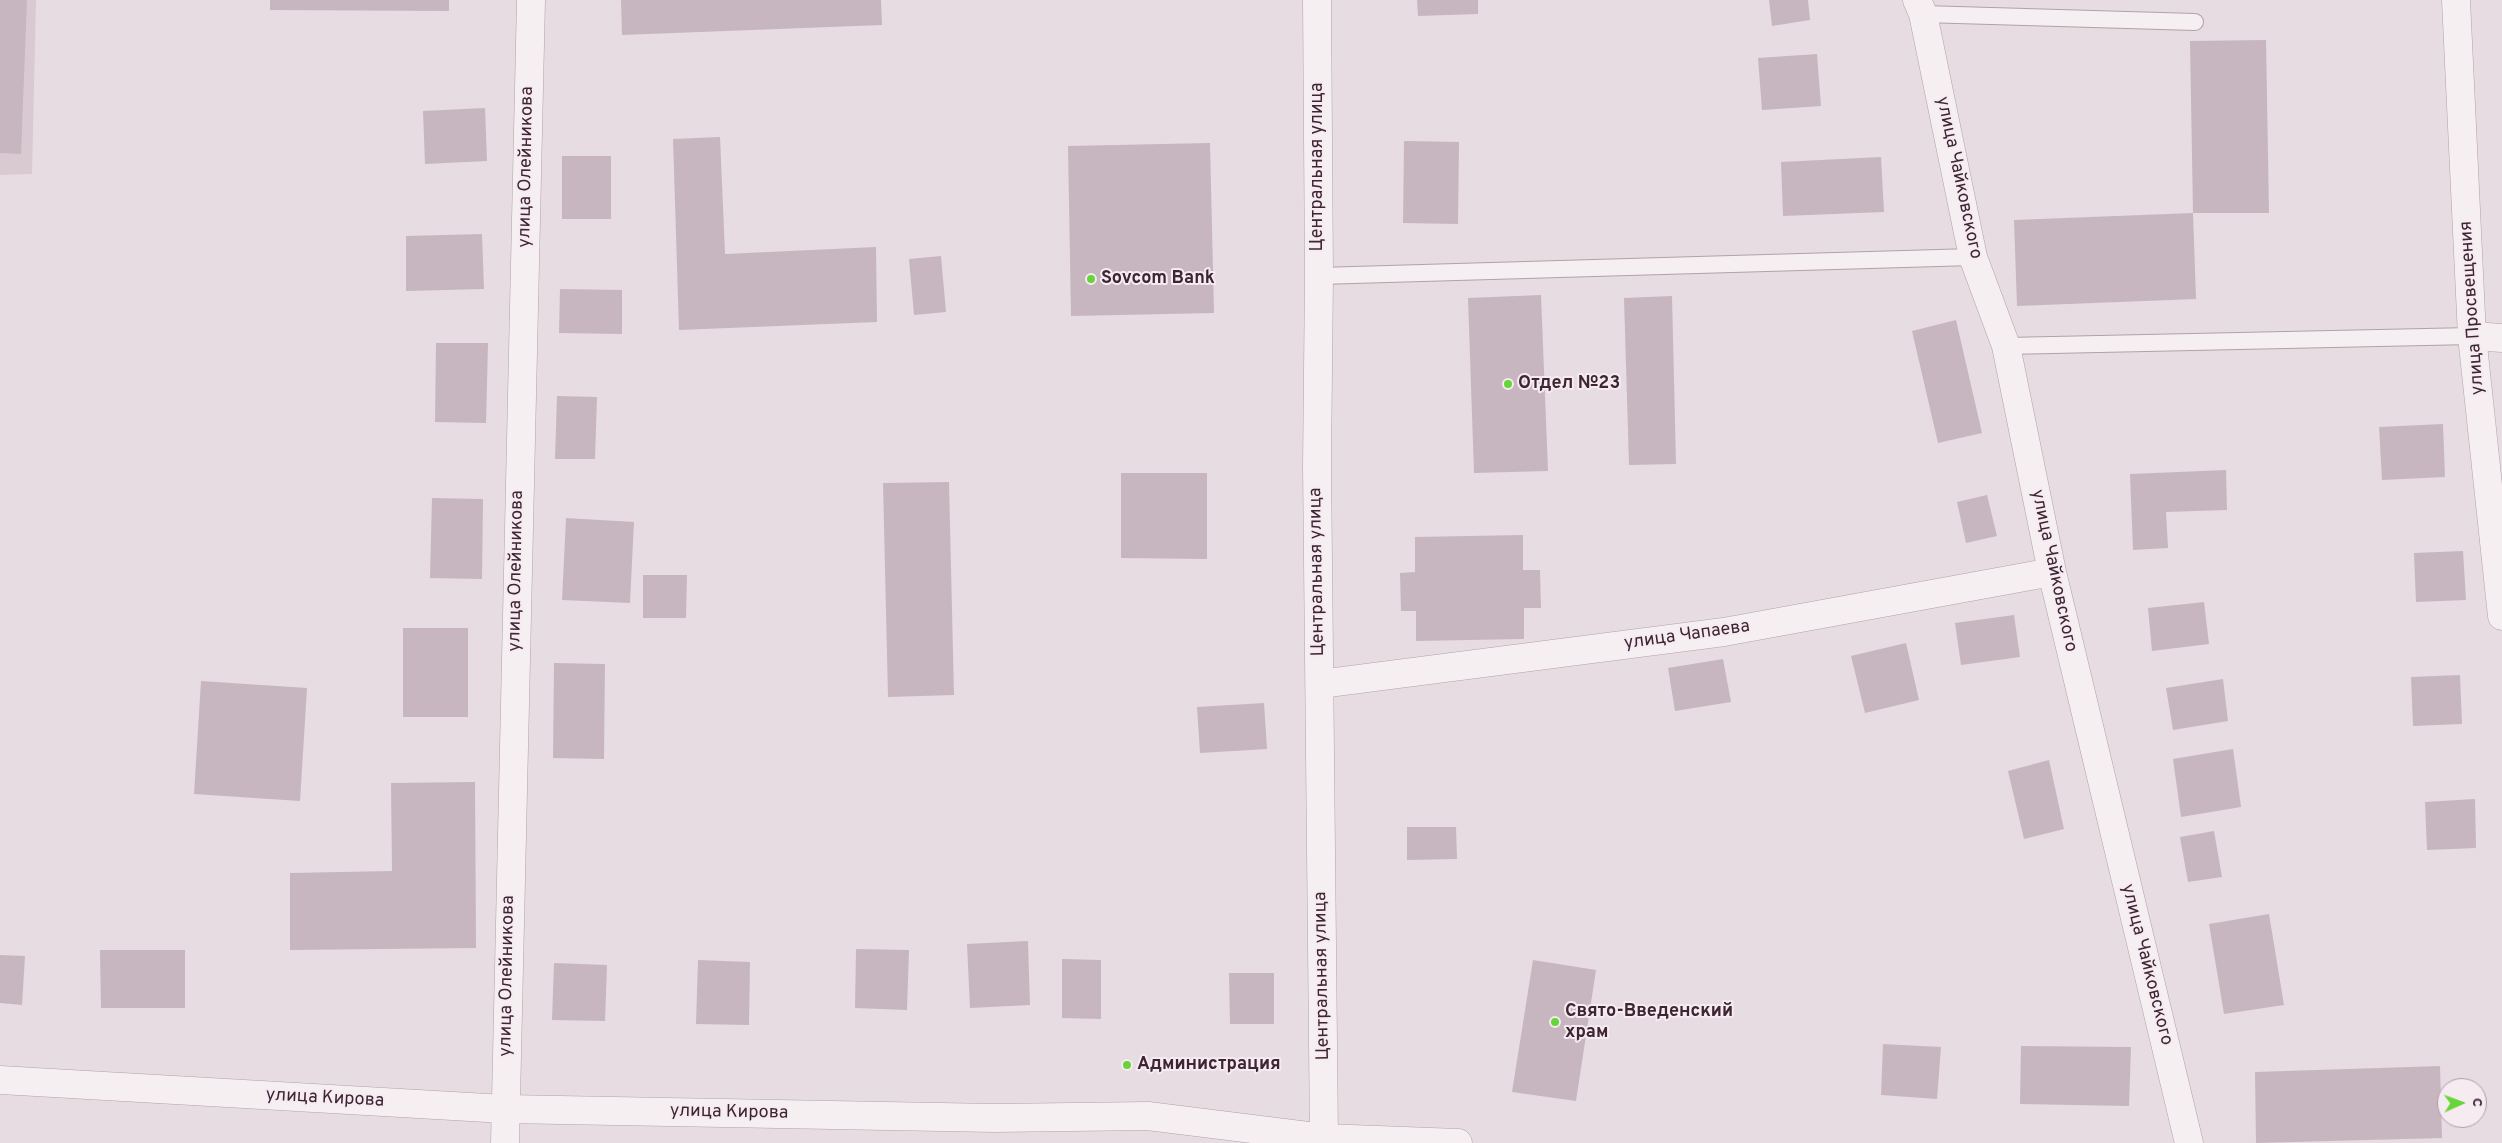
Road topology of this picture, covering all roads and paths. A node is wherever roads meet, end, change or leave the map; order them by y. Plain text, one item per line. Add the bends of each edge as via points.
1 (531, 0) edge
2 (1316, 0) edge
3 (2456, 0) edge
4 (1920, 7) edge
5 (2195, 22) dead end
6 (1973, 257) junction
7 (1319, 276) junction
8 (2472, 336) junction
9 (2502, 338) edge
10 (2006, 346) junction
11 (2052, 572) junction
12 (2502, 616) edge
13 (1320, 684) junction
14 (0, 1080) edge
15 (505, 1109) junction
16 (1324, 1141) edge
17 (505, 1143) edge
18 (1458, 1143) edge
19 (2189, 1143) edge

1 - 15 street, улица Олейникова
2 - 7 street, Центральная улица
3 - 8 street, улица Просвещения
4 - 5 lane
4 - 6 street, улица Чайковского
6 - 7 lane
6 - 10 street, улица Чайковского
7 - 13 street, Центральная улица
8 - 9 street
8 - 10 lane
8 - 12 street, улица Просвещения
10 - 11 street, улица Чайковского
11 - 13 street, улица Чапаева via 1724,632
11 - 19 street, улица Чайковского
13 - 16 street, Центральная улица
14 - 15 street, улица Кирова
15 - 16 street, улица Кирова via 995,1118 1148,1116
15 - 17 street, улица Олейникова
16 - 18 street, улица Кирова

